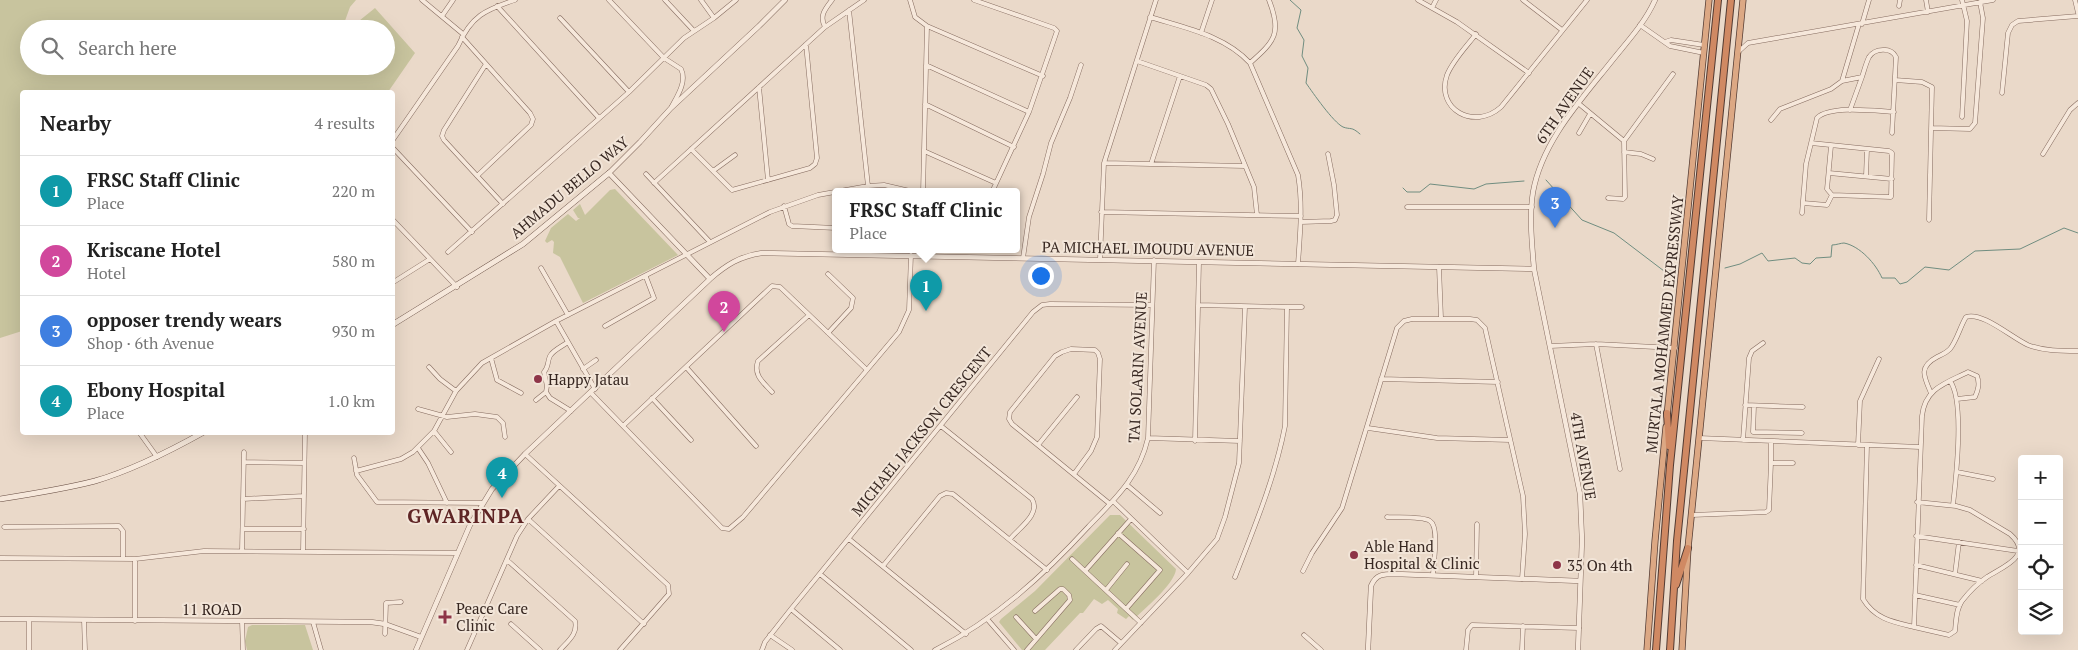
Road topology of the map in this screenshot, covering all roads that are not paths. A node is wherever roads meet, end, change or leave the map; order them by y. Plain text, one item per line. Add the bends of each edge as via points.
1 (422, 0) edge
2 (453, 0) edge
3 (515, 0) edge
4 (609, 0) edge
5 (664, 0) edge
6 (673, 0) edge
7 (702, 0) edge
8 (736, 0) edge
9 (785, 0) edge
10 (832, 0) edge
11 (864, 0) edge
12 (910, 0) edge
13 (974, 0) edge
14 (1156, 0) edge
15 (1212, 0) edge
16 (1269, 0) edge
17 (1418, 0) edge
18 (1436, 0) edge
19 (1523, 0) edge
20 (1586, 0) edge
21 (1656, 0) edge
22 (1709, 0) edge
23 (1718, 0) edge
24 (1730, 0) edge
25 (1743, 0) edge
26 (1869, 0) edge
27 (1900, 0) edge
28 (1926, 0) edge
29 (1962, 0) edge
30 (1993, 0) edge
31 (2075, 0) edge
32 (1980, 2) junction
33 (668, 4) junction
34 (497, 6) junction
35 (1899, 6) dead end
36 (1962, 6) junction
37 (1432, 8) junction
38 (849, 10) junction
39 (1928, 12) junction
40 (2078, 15) edge
41 (442, 16) junction
42 (1150, 17) junction
43 (560, 18) dead end
44 (714, 18) junction
45 (1860, 24) junction
46 (1640, 25) junction
47 (927, 26) junction
48 (825, 27) junction
49 (1562, 30) junction
50 (694, 31) junction
51 (1201, 33) junction
52 (1476, 34) junction
53 (462, 36) junction
54 (1739, 36) junction
55 (1664, 42) junction
56 (1748, 43) junction
57 (806, 44) junction
58 (1704, 45) junction
59 (1738, 52) junction
60 (1704, 53) junction
61 (664, 58) junction
62 (1136, 61) junction
63 (1250, 62) junction
64 (486, 64) junction
65 (926, 65) junction
66 (1081, 65) dead end
67 (1529, 73) junction
68 (1674, 74) dead end
69 (1043, 76) junction
70 (1180, 76) junction
71 (1862, 77) junction
72 (1895, 80) junction
73 (1842, 81) junction
74 (758, 87) junction
75 (629, 92) junction
76 (2002, 93) dead end
77 (1578, 103) junction
78 (2078, 103) edge
79 (925, 104) junction
80 (671, 108) junction
81 (1850, 110) junction
82 (1029, 112) junction
83 (1894, 112) junction
84 (1590, 114) junction
85 (1962, 117) dead end
86 (599, 118) junction
87 (1771, 120) dead end
88 (1931, 128) junction
89 (1579, 133) dead end
90 (1892, 133) dead end
91 (395, 137) edge
92 (1624, 141) junction
93 (1812, 143) junction
94 (1831, 146) junction
95 (1014, 148) junction
96 (395, 149) edge
97 (692, 149) junction
98 (1867, 149) junction
99 (924, 151) junction
100 (1624, 152) junction
101 (1328, 154) dead end
102 (2043, 154) dead end
103 (735, 155) dead end
104 (1653, 159) dead end
105 (1104, 163) junction
106 (1151, 164) junction
107 (1245, 166) junction
108 (713, 172) junction
109 (609, 173) junction
110 (1829, 173) junction
111 (646, 174) dead end
112 (477, 176) junction
113 (1866, 176) junction
114 (1892, 179) junction
115 (768, 180) junction
116 (654, 183) junction
117 (996, 183) junction
118 (868, 186) junction
119 (857, 188) edge
120 (897, 188) edge
121 (923, 188) edge
122 (994, 188) edge
123 (832, 192) edge
124 (1832, 194) junction
125 (1608, 198) dead end
126 (1803, 203) junction
127 (502, 204) junction
128 (784, 206) junction
129 (1407, 207) dead end
130 (1532, 207) junction
131 (1101, 212) junction
132 (1802, 213) dead end
133 (1257, 214) junction
134 (1301, 216) junction
135 (1929, 220) dead end
136 (395, 222) edge
137 (1301, 222) junction
138 (832, 228) edge
139 (472, 232) junction
140 (710, 242) junction
141 (448, 252) dead end
142 (688, 255) junction
143 (911, 255) junction
144 (1023, 258) junction
145 (430, 259) junction
146 (1100, 259) junction
147 (1154, 260) junction
148 (1199, 262) junction
149 (1298, 264) junction
150 (1439, 267) junction
151 (541, 268) dead end
152 (1534, 269) junction
153 (828, 274) dead end
154 (646, 277) junction
155 (710, 279) junction
156 (395, 281) edge
157 (457, 287) junction
158 (1152, 305) junction
159 (1198, 305) junction
160 (1244, 307) junction
161 (1287, 307) junction
162 (1302, 307) dead end
163 (809, 315) junction
164 (568, 316) junction
165 (1441, 318) junction
166 (556, 321) junction
167 (395, 324) edge
168 (605, 326) dead end
169 (828, 333) junction
170 (568, 342) junction
171 (1764, 343) dead end
172 (1596, 344) junction
173 (1550, 346) junction
174 (1674, 348) junction
175 (2078, 351) edge
176 (492, 358) junction
177 (1879, 359) dead end
178 (596, 360) dead end
179 (429, 366) dead end
180 (686, 367) junction
181 (583, 369) junction
182 (867, 370) junction
183 (1381, 380) junction
184 (1950, 381) junction
185 (1498, 382) junction
186 (456, 391) junction
187 (593, 391) junction
188 (546, 392) junction
189 (772, 392) dead end
190 (521, 393) dead end
191 (1931, 393) junction
192 (1077, 396) dead end
193 (652, 398) junction
194 (1957, 399) junction
195 (536, 400) dead end
196 (1746, 405) junction
197 (1754, 406) junction
198 (1803, 407) dead end
199 (418, 409) dead end
200 (571, 411) junction
201 (1667, 412) junction
202 (442, 416) junction
203 (624, 425) junction
204 (941, 426) junction
205 (1368, 428) junction
206 (434, 431) junction
207 (1802, 433) dead end
208 (142, 435) edge
209 (198, 435) edge
210 (305, 435) edge
211 (505, 437) dead end
212 (1148, 438) junction
213 (1699, 438) junction
214 (691, 440) dead end
215 (1510, 440) junction
216 (1743, 440) junction
217 (1195, 441) junction
218 (1240, 441) junction
219 (1771, 441) junction
220 (1858, 444) junction
221 (1038, 445) junction
222 (1867, 445) junction
223 (756, 446) dead end
224 (1920, 447) junction
225 (418, 448) junction
226 (244, 452) dead end
227 (451, 452) dead end
228 (525, 454) junction
229 (157, 457) junction
230 (354, 458) dead end
231 (244, 462) junction
232 (304, 463) junction
233 (1771, 463) junction
234 (1793, 463) dead end
235 (1670, 465) junction
236 (1620, 468) dead end
237 (356, 471) junction
238 (1957, 472) junction
239 (1074, 474) junction
240 (1993, 479) dead end
241 (1127, 485) junction
242 (559, 486) junction
243 (304, 496) junction
244 (0, 499) edge
245 (243, 499) junction
246 (1918, 502) junction
247 (447, 503) junction
248 (482, 503) junction
249 (1111, 503) junction
250 (1952, 505) junction
251 (1160, 513) dead end
252 (1692, 515) junction
253 (1387, 518) dead end
254 (528, 519) junction
255 (1131, 519) junction
256 (1478, 524) dead end
257 (4, 527) dead end
258 (243, 529) junction
259 (304, 529) junction
260 (1118, 533) junction
261 (1916, 536) junction
262 (849, 539) junction
263 (1010, 539) junction
264 (1959, 542) junction
265 (1688, 548) junction
266 (242, 551) junction
267 (2018, 551) junction
268 (304, 552) junction
269 (457, 553) junction
270 (0, 558) edge
271 (123, 559) junction
272 (135, 559) junction
273 (1072, 559) dead end
274 (506, 560) junction
275 (1127, 564) dead end
276 (1916, 565) junction
277 (883, 566) junction
278 (1047, 570) junction
279 (1085, 571) junction
280 (1303, 571) dead end
281 (1188, 573) junction
282 (820, 574) junction
283 (1955, 574) junction
284 (1433, 576) junction
285 (1235, 577) dead end
286 (1476, 577) junction
287 (1522, 579) junction
288 (1580, 581) junction
289 (1982, 581) junction
290 (1106, 590) junction
291 (1915, 595) junction
292 (1672, 596) junction
293 (401, 602) dead end
294 (1960, 605) junction
295 (791, 609) junction
296 (1126, 609) junction
297 (1035, 611) dead end
298 (1016, 616) dead end
299 (0, 620) edge
300 (29, 620) junction
301 (84, 620) junction
302 (988, 620) junction
303 (135, 621) junction
304 (242, 621) junction
305 (313, 622) junction
306 (1141, 623) junction
307 (385, 624) junction
308 (512, 624) dead end
309 (644, 624) junction
310 (1523, 626) junction
311 (1914, 627) junction
312 (1579, 628) junction
313 (385, 634) dead end
314 (966, 634) junction
315 (770, 635) junction
316 (1304, 635) dead end
317 (421, 638) junction
318 (1036, 639) junction
319 (1122, 643) junction
320 (29, 650) edge
321 (85, 650) edge
322 (242, 650) edge
323 (321, 650) edge
324 (416, 650) edge
325 (467, 650) edge
326 (540, 650) edge
327 (560, 650) edge
328 (620, 650) edge
329 (762, 650) edge
330 (792, 650) edge
331 (840, 650) edge
332 (911, 650) edge
333 (935, 650) edge
334 (1014, 650) edge
335 (1027, 650) edge
336 (1076, 650) edge
337 (1115, 650) edge
338 (1321, 650) edge
339 (1368, 650) edge
340 (1466, 650) edge
341 (1522, 650) edge
342 (1578, 650) edge
343 (1647, 650) edge
344 (1656, 650) edge
345 (1670, 650) edge
346 (1682, 650) edge

1 - 41 street
2 - 41 street
3 - 34 street
4 - 61 street
5 - 33 street
6 - 33 street
7 - 44 street
8 - 44 street
9 - 80 street, AHMADU BELLO WAY
10 - 48 street via 822,16
11 - 38 street
12 - 47 street via 915,17
13 - 69 street via 1057,31
14 - 42 street
15 - 51 street
16 - 63 street via 1276,21 1273,41
17 - 37 street
18 - 37 street
19 - 49 street
20 - 49 street
21 - 46 street, 6TH AVENUE
22 - 58 highway, MURTALA MOHAMMED EXPRESSWAY
23 - 235 highway, MURTALA MOHAMMED EXPRESSWAY
24 - 292 highway
25 - 54 highway
26 - 45 street
27 - 35 street
28 - 39 street
29 - 36 street
30 - 32 street
31 - 40 street
32 - 36 street
32 - 88 street via 1983,18 1976,123 1970,128
33 - 50 street
34 - 53 street via 471,22
34 - 86 street
36 - 39 street
36 - 85 street via 1967,21
37 - 52 street
38 - 48 street
38 - 118 street
39 - 45 street
40 - 76 street via 2018,21 2012,25 2008,33
41 - 53 street
42 - 51 street
42 - 62 street
43 - 75 street
44 - 50 street
45 - 56 street
45 - 73 street
46 - 55 street
46 - 77 street, 6TH AVENUE
47 - 65 street
47 - 69 street
48 - 57 street
49 - 67 street
50 - 61 street
51 - 63 street via 1231,46
52 - 67 street
52 - 67 street via 1447,75 1446,94 1456,110 1470,118 1487,117 1501,107
53 - 64 street
53 - 91 street
54 - 56 street
54 - 59 highway
55 - 58 street via 1671,40
55 - 60 street
56 - 59 street
57 - 74 street
57 - 115 street via 817,158 810,168
58 - 60 highway, MURTALA MOHAMMED EXPRESSWAY
59 - 213 highway
60 - 174 highway, MURTALA MOHAMMED EXPRESSWAY
61 - 75 street
61 - 80 street via 683,73 680,90
62 - 70 street
62 - 105 street
63 - 134 street via 1298,175
64 - 112 street via 442,136
64 - 112 street via 533,119 532,125
65 - 79 street
65 - 82 street
66 - 144 street via 1051,143 1029,217
68 - 92 street
69 - 82 street
70 - 106 street
70 - 107 street via 1206,85 1214,93
71 - 72 street via 1872,54 1890,50 1896,57
71 - 73 street
71 - 81 street
72 - 83 street
72 - 88 street via 1922,82 1932,87
73 - 87 street via 1831,89 1780,109
74 - 97 street
74 - 115 street
75 - 86 street
77 - 84 street
77 - 130 street, 6TH AVENUE via 1542,159
78 - 102 street via 2070,110
79 - 95 street
79 - 99 street
80 - 109 street, AHMADU BELLO WAY
81 - 83 street
81 - 93 street via 1821,114 1814,123
82 - 95 street
83 - 90 street
84 - 89 street
84 - 92 street
86 - 127 street
88 - 135 street
92 - 100 street
93 - 94 street
93 - 126 street via 1806,164
94 - 98 street
94 - 110 street
95 - 117 street
96 - 139 street
97 - 108 street
97 - 116 street
98 - 113 street
98 - 114 street via 1892,153
99 - 117 street
99 - 121 street
100 - 104 street
100 - 125 street via 1625,197
101 - 137 street via 1337,215 1331,221
103 - 108 street
105 - 106 street
105 - 131 street
106 - 107 street
107 - 133 street via 1254,187
108 - 115 street via 732,190
109 - 142 street
109 - 157 main road, AHMADU BELLO WAY via 523,244
110 - 113 street
110 - 124 street via 1827,189
111 - 116 street
112 - 127 street
113 - 114 street
114 - 124 street via 1891,197
116 - 140 street
117 - 122 street
118 - 119 street
118 - 120 street
123 - 128 street
124 - 126 street via 1827,205
126 - 132 street
127 - 139 street
128 - 138 street via 792,226
128 - 140 street
129 - 130 street
130 - 152 street, 6TH AVENUE
131 - 133 street
131 - 146 street
133 - 134 street
134 - 137 street
136 - 145 street
137 - 149 street
139 - 141 street
140 - 142 street
142 - 154 street
142 - 155 street
143 - 144 street, PA MICHAEL IMOUDU AVENUE
143 - 155 street, PA MICHAEL IMOUDU AVENUE via 749,254 727,264
143 - 182 street via 909,310 899,332
144 - 146 street, PA MICHAEL IMOUDU AVENUE
145 - 156 street
145 - 157 street
146 - 147 street, PA MICHAEL IMOUDU AVENUE
147 - 148 street, PA MICHAEL IMOUDU AVENUE
147 - 158 street, TAI SOLARIN AVENUE
148 - 149 street, PA MICHAEL IMOUDU AVENUE
148 - 159 street
149 - 150 street, PA MICHAEL IMOUDU AVENUE
150 - 152 street, PA MICHAEL IMOUDU AVENUE
150 - 165 street
151 - 164 street
152 - 173 street, 4TH AVENUE
153 - 169 street via 854,298 851,308
154 - 164 street
154 - 168 street via 654,298
155 - 187 street, PA MICHAEL IMOUDU AVENUE
157 - 167 main road, AHMADU BELLO WAY
158 - 204 street, MICHAEL JACKSON CRESCENT via 1042,306 1007,342
158 - 212 street, TAI SOLARIN AVENUE
159 - 160 street
159 - 217 street
160 - 161 street
160 - 218 street
161 - 162 street
161 - 285 street via 1285,426 1258,517
163 - 169 street
163 - 180 street via 780,287 772,286
163 - 189 street via 758,361 757,374
164 - 166 street
165 - 183 street via 1412,319 1400,324
165 - 185 street via 1470,319 1482,323
166 - 170 street
166 - 176 street
169 - 182 street
170 - 181 street
170 - 188 street via 550,356 548,369 544,372
171 - 196 street via 1752,351 1749,358
172 - 173 street
172 - 174 street
172 - 236 street
173 - 288 street, 4TH AVENUE via 1580,494
174 - 201 highway, MURTALA MOHAMMED EXPRESSWAY
175 - 191 street via 2038,348 1984,320 1966,317 1946,353 1925,366
176 - 186 street via 470,374
176 - 190 street via 497,380
177 - 220 street via 1860,401
178 - 181 street
179 - 186 street
180 - 193 street
180 - 223 street
181 - 187 street
182 - 203 street via 743,517 729,529 722,528
183 - 185 street
183 - 205 street
184 - 191 street
184 - 194 street via 1957,392
184 - 194 street via 1968,372 1977,376 1979,381 1975,397
185 - 215 street
186 - 202 street
187 - 200 street, PA MICHAEL IMOUDU AVENUE
187 - 203 street
188 - 195 street
188 - 200 street
191 - 224 street via 1923,405
192 - 221 street
193 - 203 street
193 - 214 street
194 - 238 street
196 - 197 street
196 - 216 street
197 - 198 street
197 - 207 street via 1753,432
199 - 202 street
200 - 228 street, PA MICHAEL IMOUDU AVENUE
201 - 235 highway
201 - 343 highway, MURTALA MOHAMMED EXPRESSWAY
202 - 206 street
202 - 211 street via 474,414 497,417 503,423
204 - 262 street, MICHAEL JACKSON CRESCENT
204 - 263 street via 1036,505 1035,512
205 - 215 street via 1437,438
205 - 280 street via 1342,508
206 - 225 street
206 - 227 street
208 - 229 street
209 - 229 main road
210 - 232 street
212 - 217 street
212 - 241 street, TAI SOLARIN AVENUE via 1144,456
213 - 216 street
213 - 252 highway
215 - 287 street via 1524,507
216 - 219 street
217 - 218 street
218 - 281 street via 1236,479 1217,539
219 - 220 street
219 - 233 street
220 - 222 street
221 - 239 street
221 - 239 street via 1012,424 1010,412 1055,356 1071,349 1094,350 1100,358 1097,437 1092,451
222 - 224 street
222 - 311 street via 1863,600 1868,608 1889,622
224 - 246 street
225 - 237 street via 401,459
225 - 247 street
226 - 231 street
228 - 242 street
228 - 248 street, PA MICHAEL IMOUDU AVENUE
229 - 244 main road via 96,481
230 - 237 street
231 - 232 street
231 - 245 street
232 - 243 street
233 - 234 street
233 - 252 street via 1769,510 1766,512
235 - 344 highway, MURTALA MOHAMMED EXPRESSWAY
237 - 247 street via 377,502
238 - 240 street
238 - 250 street
239 - 249 street
241 - 249 street, TAI SOLARIN AVENUE
241 - 251 street
242 - 254 street
242 - 309 street via 668,585 669,594
243 - 245 street
243 - 259 street
245 - 258 street
246 - 250 street
246 - 261 street
247 - 248 street
248 - 269 street, PA MICHAEL IMOUDU AVENUE
249 - 255 street
249 - 278 street, TAI SOLARIN AVENUE
250 - 267 street via 1980,514 2010,534 2015,538
252 - 265 highway
253 - 284 street via 1422,519 1433,524
254 - 274 street via 516,536
254 - 309 street
255 - 260 street
255 - 281 street
256 - 286 street
257 - 271 street via 119,526 123,531
258 - 259 street
258 - 266 street
259 - 268 street
260 - 279 street
260 - 296 street via 1160,570
261 - 264 street
261 - 276 street
262 - 277 street
262 - 282 street, MICHAEL JACKSON CRESCENT
263 - 277 street via 953,494 946,493 940,496
263 - 278 street
264 - 267 street
264 - 283 street
265 - 292 highway
265 - 346 highway
266 - 268 street
266 - 272 street via 204,551
267 - 289 street via 2014,562
268 - 269 street
269 - 317 street, PA MICHAEL IMOUDU AVENUE
270 - 271 street
271 - 272 street
272 - 303 street
273 - 279 street
274 - 325 street
274 - 327 street via 575,621 574,635
275 - 290 street
276 - 283 street
276 - 291 street
277 - 314 street
278 - 302 street, TAI SOLARIN AVENUE
279 - 290 street
281 - 306 street
282 - 295 street, MICHAEL JACKSON CRESCENT
282 - 332 street
283 - 289 street
284 - 286 street
284 - 339 street via 1386,574 1374,579
286 - 287 street
287 - 288 street
288 - 312 street, 4TH AVENUE
289 - 294 street
290 - 296 street
291 - 294 street
291 - 311 street
292 - 345 highway
293 - 307 street via 386,603
294 - 311 street via 1955,631 1949,635
295 - 315 street, MICHAEL JACKSON CRESCENT
295 - 331 street
296 - 306 street
297 - 318 street via 1060,589 1070,597
298 - 318 street
299 - 300 street, 11 ROAD
300 - 301 street, 11 ROAD
300 - 320 street
301 - 303 street, 11 ROAD
301 - 321 street
302 - 314 street, TAI SOLARIN AVENUE
302 - 334 street
303 - 304 street, 11 ROAD
304 - 305 street, 11 ROAD
304 - 322 street
305 - 307 street, 11 ROAD
305 - 323 street
306 - 319 street
307 - 313 street
307 - 317 street, 11 ROAD
308 - 326 street
309 - 328 street
310 - 312 street
310 - 340 street via 1472,625 1468,630
310 - 341 street
312 - 342 street, 4TH AVENUE
314 - 333 street, TAI SOLARIN AVENUE
315 - 329 street, MICHAEL JACKSON CRESCENT
315 - 330 street
316 - 338 street
317 - 324 street, PA MICHAEL IMOUDU AVENUE
318 - 335 street
319 - 336 street via 1101,626
319 - 337 street

